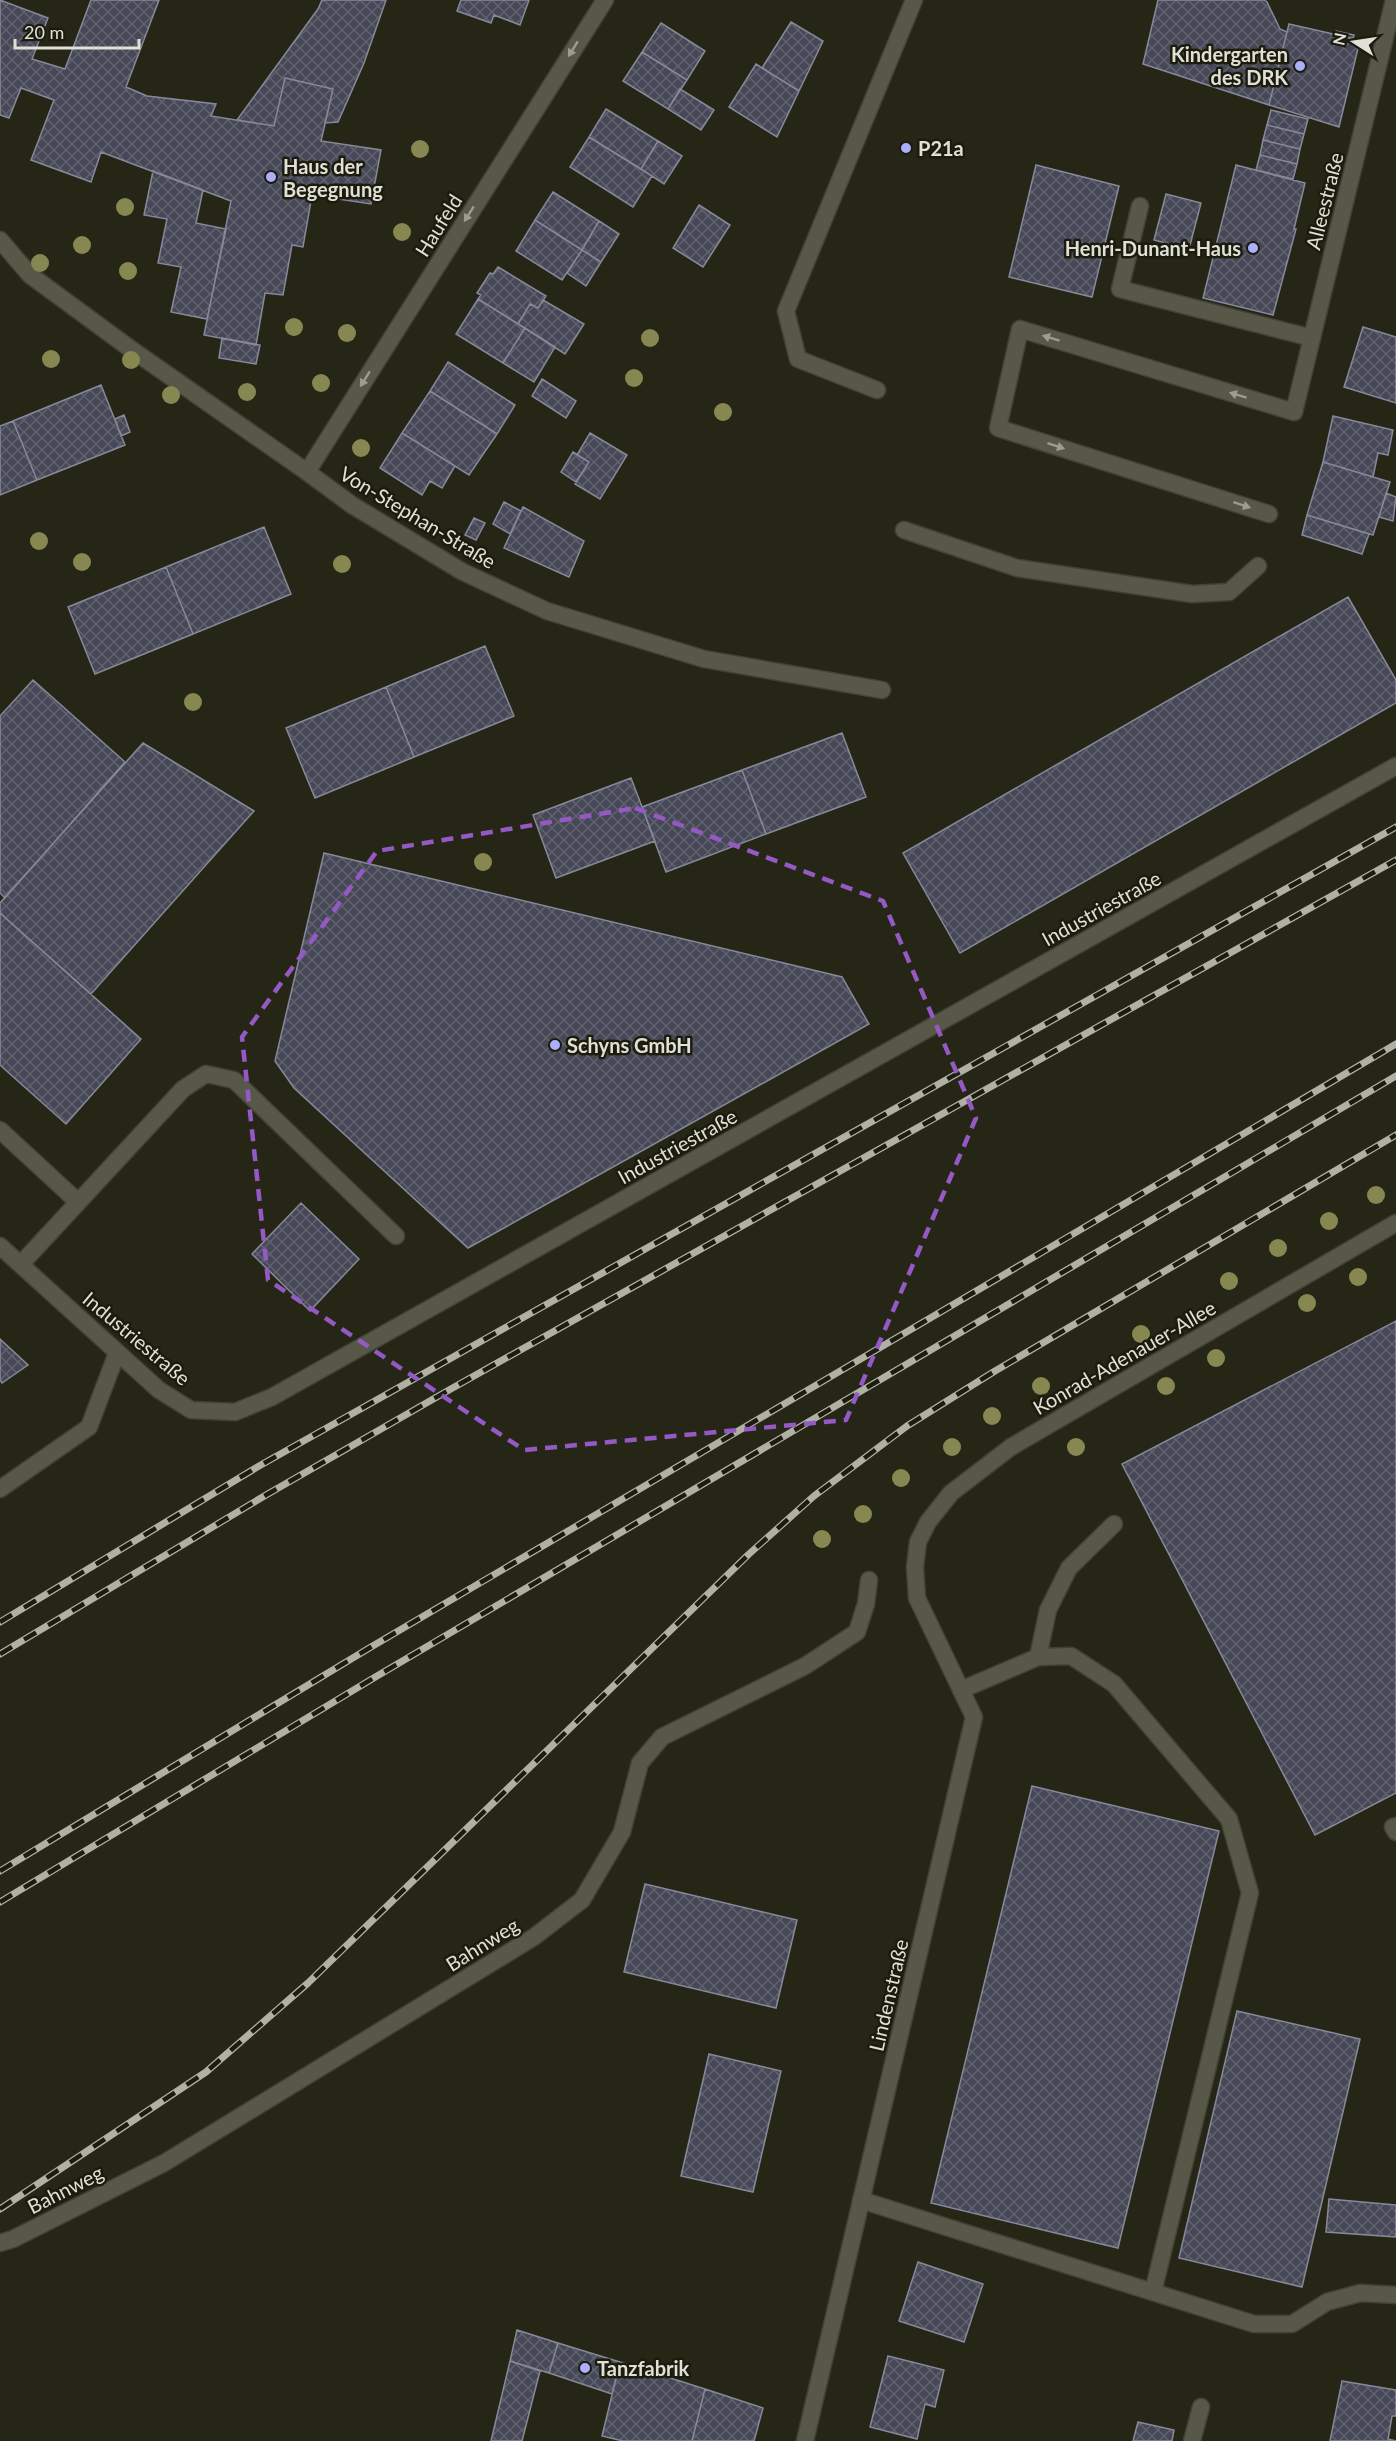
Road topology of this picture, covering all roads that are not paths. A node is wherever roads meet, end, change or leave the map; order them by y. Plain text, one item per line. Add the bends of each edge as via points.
1 (605, 0) edge
2 (914, 0) edge
3 (1394, 0) edge
4 (1140, 206) dead end
5 (0, 240) edge
6 (1312, 338) junction
7 (877, 390) dead end
8 (308, 472) junction
9 (1269, 514) dead end
10 (904, 530) dead end
11 (1257, 566) dead end
12 (882, 690) dead end
13 (1396, 766) edge
14 (0, 1130) edge
15 (78, 1202) junction
16 (1396, 1223) edge
17 (396, 1236) dead end
18 (0, 1246) edge
19 (21, 1264) junction
20 (117, 1353) junction
21 (0, 1489) edge
22 (1114, 1524) dead end
23 (915, 1567) joint
24 (869, 1580) dead end
25 (1038, 1657) junction
26 (961, 1690) junction
27 (1396, 1826) edge
28 (1396, 1832) edge
29 (861, 2200) junction
30 (0, 2243) edge
31 (1153, 2292) junction
32 (1396, 2295) edge
33 (1201, 2407) dead end
34 (805, 2441) edge
35 (1192, 2441) edge

1 -> 8 street, Haufeld
2 - 7 street via 786,311 798,359
3 - 6 street, Alleestraße
4 - 6 street via 1120,290
5 - 8 street, Von-Stephan-Straße via 30,275
6 -> 9 street, Alleestraße via 1294,412 1020,329 998,428
8 - 12 street, Von-Stephan-Straße via 352,505 463,572 548,611 704,659
10 - 11 street via 1017,568 1192,594 1229,592
13 - 20 street, Industriestraße via 272,1397 235,1412 191,1410 159,1390
14 - 15 street
15 - 17 street via 183,1089 206,1074 234,1080
15 - 19 street
16 - 23 street, Konrad-Adenauer-Allee via 1011,1447 951,1493 918,1542
18 - 19 street, Industriestraße
19 - 20 street, Industriestraße
20 - 21 street via 89,1427
22 - 25 street via 1069,1568 1048,1610
23 - 26 street, Lindenstraße via 918,1598
24 - 30 street, Bahnweg via 857,1632 805,1666 662,1737 640,1763 622,1832 582,1900 534,1937 164,2163
25 - 26 street
25 - 31 street via 1071,1656 1114,1684 1229,1819 1250,1893
26 - 29 street, Lindenstraße via 974,1717
27 - 28 street
29 - 31 street
29 - 34 street, Lindenstraße
31 - 32 street via 1254,2324 1292,2324 1326,2302 1360,2293
33 - 35 street

